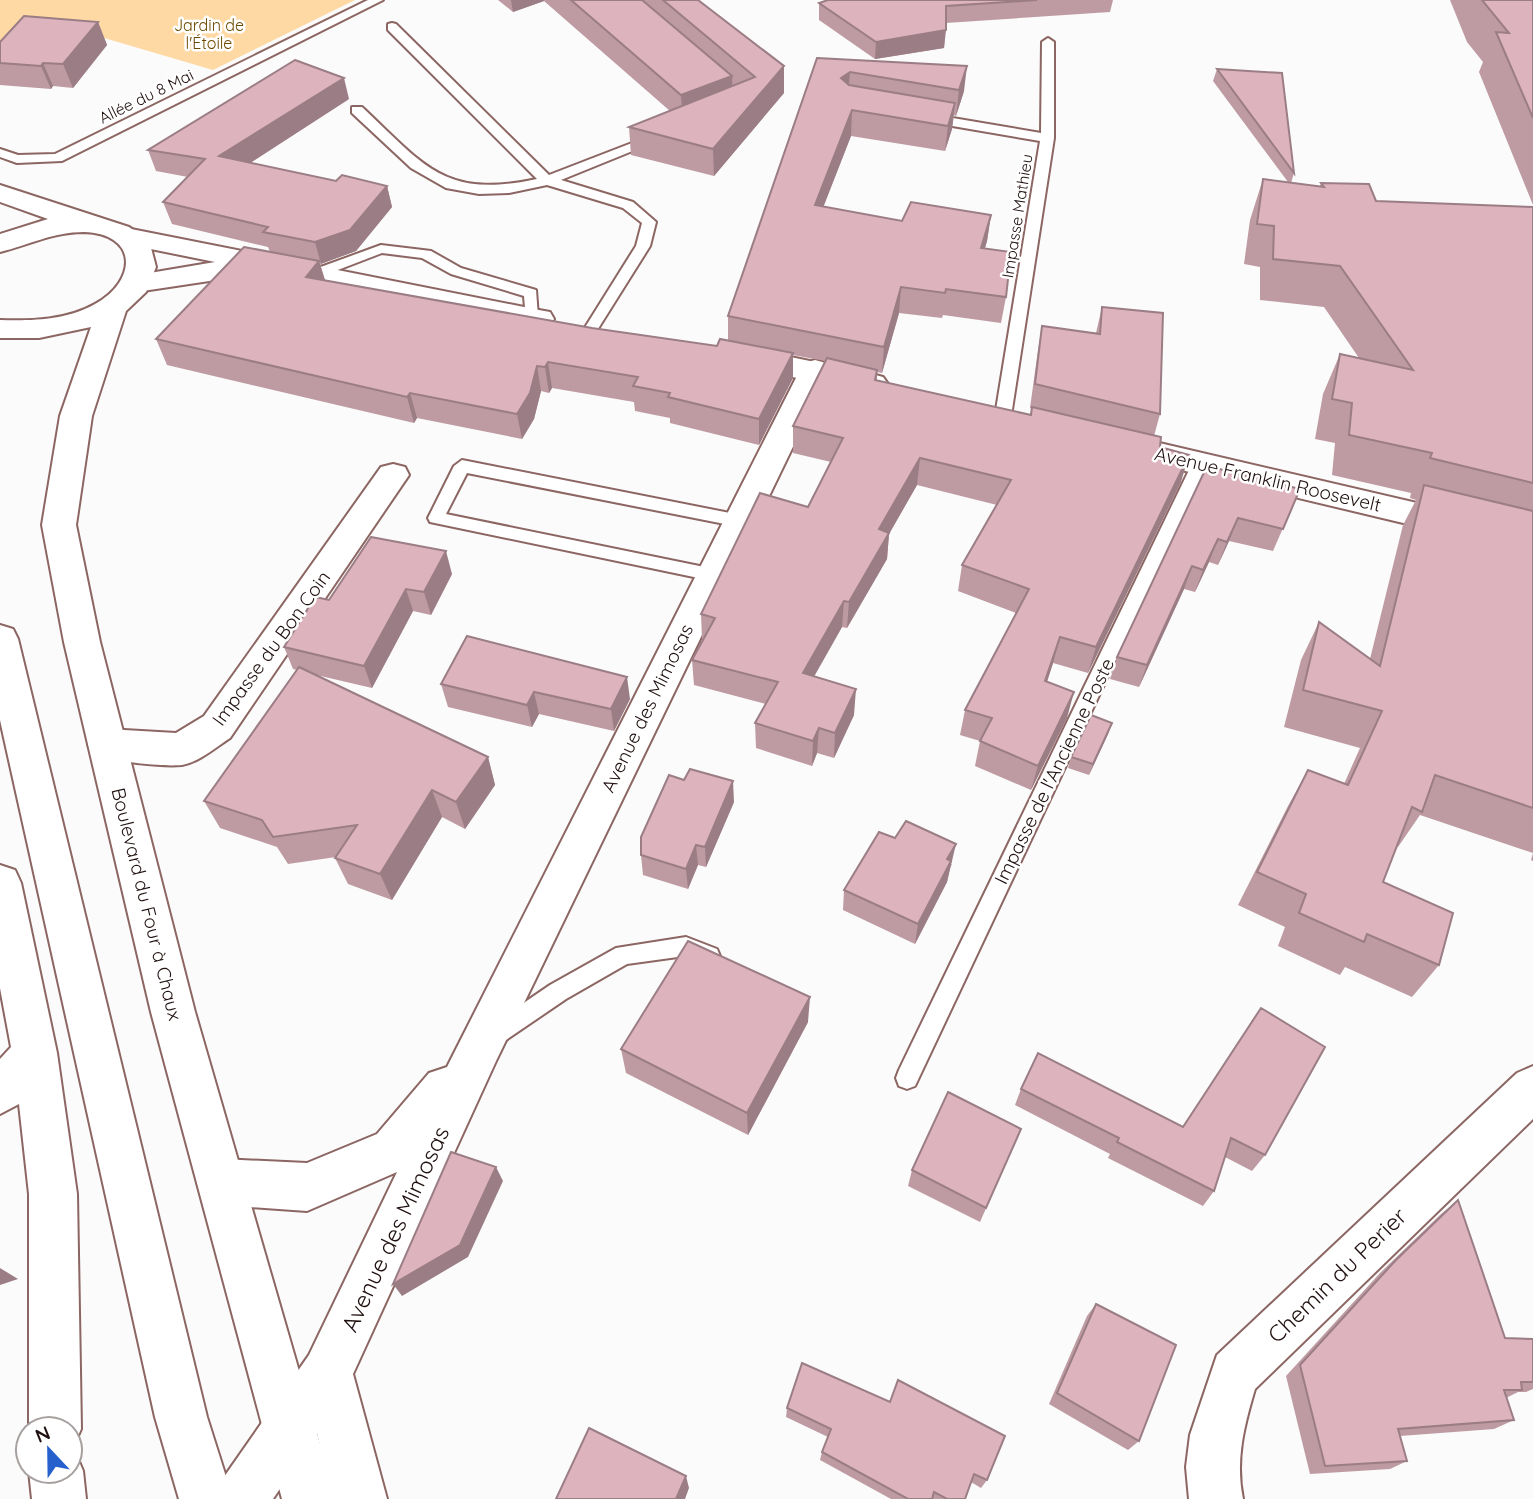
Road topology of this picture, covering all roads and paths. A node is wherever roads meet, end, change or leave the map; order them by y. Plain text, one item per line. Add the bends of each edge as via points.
1 (377, 0) edge
2 (392, 27) dead end
3 (1048, 42) dead end
4 (357, 110) dead end
5 (914, 116) edge
6 (671, 133) edge
7 (1047, 138) junction
8 (0, 153) edge
9 (546, 180) junction
10 (0, 193) edge
11 (89, 225) junction
12 (126, 236) junction
13 (0, 244) edge
14 (262, 264) junction
15 (312, 275) junction
16 (125, 294) junction
17 (531, 317) junction
18 (0, 329) edge
19 (592, 329) junction
20 (625, 335) edge
21 (709, 350) edge
22 (815, 370) junction
23 (903, 391) edge
24 (1003, 416) edge
25 (1108, 441) edge
26 (1200, 464) junction
27 (393, 475) dead end
28 (740, 521) junction
29 (1533, 542) edge
30 (713, 575) junction
31 (0, 639) edge
32 (107, 744) junction
33 (0, 883) edge
34 (724, 963) edge
35 (480, 1046) junction
36 (35, 1053) junction
37 (906, 1078) dead end
38 (1533, 1087) edge
39 (0, 1092) edge
40 (221, 1182) junction
41 (327, 1373) junction
42 (55, 1415) edge
43 (289, 1426) junction
44 (206, 1499) edge
45 (241, 1499) edge
46 (309, 1499) edge
47 (360, 1499) edge
48 (1216, 1499) edge

1 - 8 lane, Allée du 8 Mai via 57,158 17,159
2 - 9 lane
3 - 7 lane
4 - 9 lane via 425,173 456,187 505,192
5 - 7 lane, Impasse Mathieu
6 - 9 lane
7 - 24 lane, Impasse Mathieu
9 - 19 lane via 628,205 649,222 643,246
10 - 11 street
11 - 12 street
11 - 13 street via 29,232
12 - 14 street
12 - 16 street, Boulevard du Four à Chaux via 139,249 143,265
14 - 15 street
14 - 16 street
15 - 17 street
15 - 17 lane via 381,249 426,254 456,271 531,293
16 - 18 street via 87,319 58,328
16 - 32 street, Boulevard du Four à Chaux via 76,416 59,525
17 - 19 street
19 - 20 street
21 - 22 street
22 - 23 street
22 - 28 street, Avenue des Mimosas
25 - 26 street, Avenue Franklin Roosevelt
26 - 29 street, Avenue Franklin Roosevelt
26 - 37 lane, Impasse de l'Ancienne Poste
27 - 32 street, Impasse du Bon Coin via 217,727 182,749
28 - 30 street, Avenue des Mimosas
28 - 30 lane via 462,466 436,518
30 - 35 street, Avenue des Mimosas
31 - 44 street via 181,1417
32 - 40 street, Boulevard du Four à Chaux via 173,1012
33 - 36 street
34 - 35 lane via 687,946 624,956 558,992
35 - 40 street, Avenue des Mimosas via 393,1150 307,1187
35 - 41 street, Avenue des Mimosas
36 - 39 street
36 - 42 street via 53,1194
38 - 48 street, Chemin du Perier via 1235,1373 1217,1429 1212,1485
40 - 43 street, Boulevard du Four à Chaux
41 - 43 street, Avenue des Mimosas
41 - 47 street
43 - 45 street, Avenue des Mimosas
43 - 46 street, Boulevard du Four à Chaux

